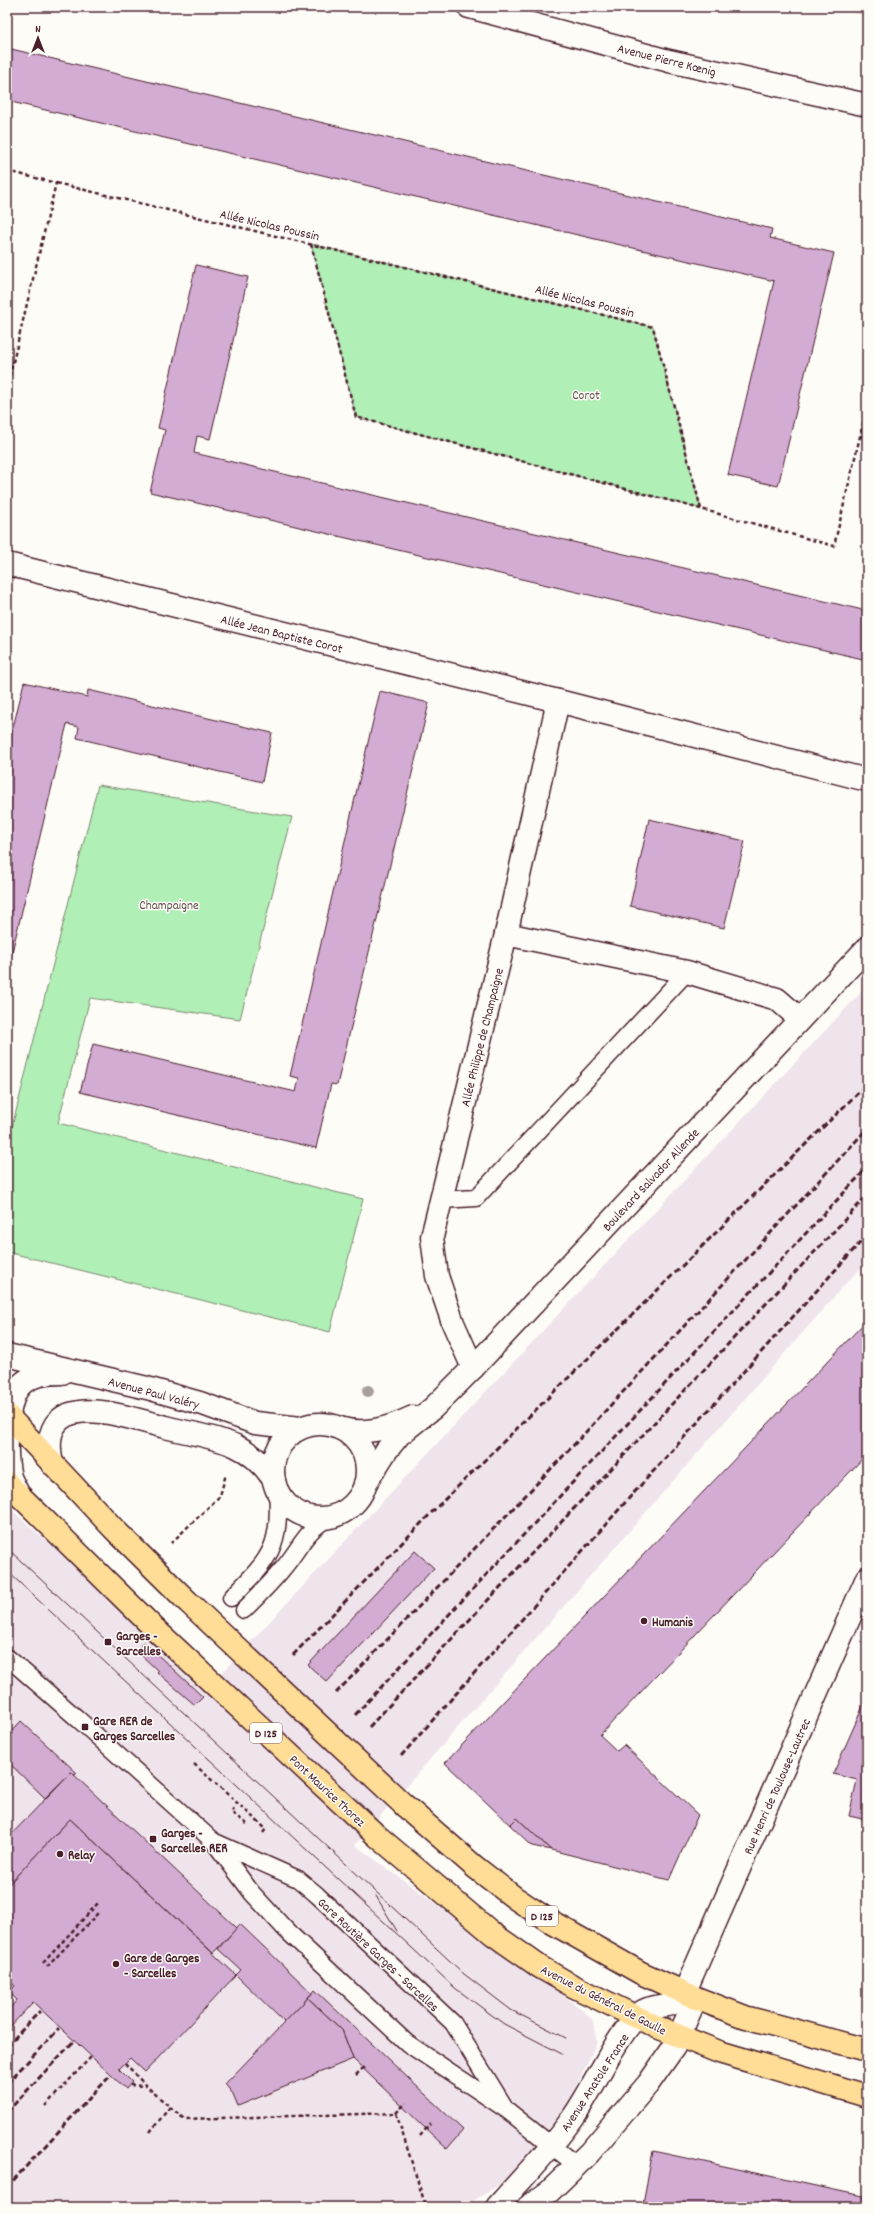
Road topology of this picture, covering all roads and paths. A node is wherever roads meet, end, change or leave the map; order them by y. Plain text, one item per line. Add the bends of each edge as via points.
1 (469, 7) edge
2 (867, 105) edge
3 (7, 171) edge
4 (56, 183) junction
5 (311, 244) junction
6 (7, 387) edge
7 (867, 407) edge
8 (860, 436) junction
9 (867, 438) edge
10 (701, 510) junction
11 (7, 564) edge
12 (558, 701) junction
13 (867, 780) edge
14 (506, 934) junction
15 (867, 948) edge
16 (687, 972) junction
17 (800, 1019) junction
18 (441, 1200) junction
19 (7, 1355) edge
20 (473, 1368) junction
21 (83, 1373) junction
22 (433, 1408) junction
23 (8, 1416) edge
24 (63, 1417) junction
25 (301, 1428) junction
26 (339, 1428) junction
27 (28, 1438) junction
28 (7, 1443) edge
29 (52, 1464) junction
30 (226, 1475) dead end
31 (365, 1484) junction
32 (276, 1485) junction
33 (13, 1488) edge
34 (335, 1514) junction
35 (181, 1533) dead end
36 (867, 1578) edge
37 (231, 1598) dead end
38 (244, 1610) dead end
39 (7, 1657) edge
40 (194, 1764) dead end
41 (234, 1808) dead end
42 (249, 1826) dead end
43 (261, 1836) dead end
44 (376, 1836) joint
45 (213, 1841) junction
46 (99, 1902) dead end
47 (98, 1913) dead end
48 (43, 1963) dead end
49 (47, 1967) dead end
50 (691, 1996) junction
51 (636, 2017) junction
52 (680, 2037) junction
53 (867, 2050) edge
54 (91, 2057) dead end
55 (124, 2064) dead end
56 (365, 2066) dead end
57 (356, 2075) dead end
58 (130, 2085) dead end
59 (146, 2086) junction
60 (867, 2096) edge
61 (406, 2103) dead end
62 (45, 2106) dead end
63 (170, 2107) junction
64 (507, 2110) junction
65 (396, 2113) junction
66 (430, 2124) dead end
67 (150, 2132) dead end
68 (420, 2136) dead end
69 (551, 2145) junction
70 (576, 2165) junction
71 (526, 2174) junction
72 (543, 2203) edge
73 (426, 2207) edge
74 (497, 2207) edge

1 - 2 street, Avenue Pierre Kœnig via 669,61
3 - 4 path, Allée Nicolas Poussin
4 - 5 path, Allée Nicolas Poussin
4 - 6 path
5 - 10 path via 356,417
5 - 10 path, Allée Nicolas Poussin via 653,327
7 - 8 path
8 - 9 path
8 - 10 path via 834,546
11 - 12 street, Allée Jean Baptiste Corot
12 - 13 street, Allée Jean Baptiste Corot
12 - 14 street, Allée Philippe de Champaigne
14 - 16 street
14 - 18 street, Allée Philippe de Champaigne
15 - 17 street, Boulevard Salvador Allende
16 - 17 street via 778,999
16 - 18 lane via 476,1198
17 - 20 street, Boulevard Salvador Allende
18 - 20 street, Allée Philippe de Champaigne via 432,1237 437,1276 453,1323
19 - 21 street, Avenue Paul Valéry
20 - 22 street, Boulevard Salvador Allende
21 - 23 street via 44,1374 22,1383 16,1391
21 - 25 street, Avenue Paul Valéry via 200,1403 255,1423
22 - 26 street, Boulevard Salvador Allende via 390,1427 368,1432
22 - 31 street, Boulevard Salvador Allende via 399,1435 386,1450
23 - 27 main road, D 125
23 - 28 street
24 - 27 street
24 - 29 street via 54,1427 49,1439
24 - 32 street via 78,1411 91,1410 115,1414 236,1446 266,1469
25 - 26 street via 320,1424
25 - 32 street via 279,1448 275,1458
26 - 31 street via 361,1448 367,1466
27 - 28 street
27 - 29 main road, D 125
28 - 33 street
29 - 50 main road, D 125, bridge via 186,1600 405,1806 475,1868 515,1898 610,1956
30 - 35 path via 220,1496
31 - 34 street via 352,1504
32 - 34 street via 283,1500 300,1513 311,1517
32 - 37 lane via 278,1521 269,1556
33 - 44 main road, Pont Maurice Thorez / D 125, bridge via 156,1630
34 - 38 lane via 318,1523 309,1532 281,1571
36 - 50 street, Rue Henri de Toulouse-Lautrec
39 - 45 lane, Gare Routière Garges - Sarcelles, bridge
40 - 43 path via 266,1829
41 - 42 path via 231,1812
44 - 51 main road, Avenue du Général de Gaulle / D 125 via 493,1934 528,1959 573,1986
45 - 64 lane, Gare Routière Garges - Sarcelles, bridge via 252,1893 286,1930 407,2043
45 - 64 lane, Gare Routière Garges - Sarcelles, bridge via 298,1879 316,1894 453,2023
46 - 48 path
47 - 49 path
50 - 51 street, Avenue Anatole France via 678,2002 650,2007
50 - 52 street
50 - 53 main road, D 125 via 745,2017
51 - 52 main road, Avenue du Général de Gaulle / D 125
51 - 69 street, Avenue Anatole France via 602,2066 575,2115
52 - 60 main road, Avenue du Général de Gaulle / D 125 via 733,2058
52 - 70 street via 648,2084
54 - 62 path
55 - 59 path
56 - 57 path
58 - 59 path
59 - 63 path
61 - 65 path
63 - 65 path via 184,2119
63 - 67 path
64 - 69 lane, Gare Routière Garges - Sarcelles
65 - 73 path
66 - 68 path
69 - 70 lane, Gare Routière Garges - Sarcelles
69 - 71 street, Avenue Anatole France
70 - 72 street
71 - 72 street
71 - 74 street, Avenue Anatole France

